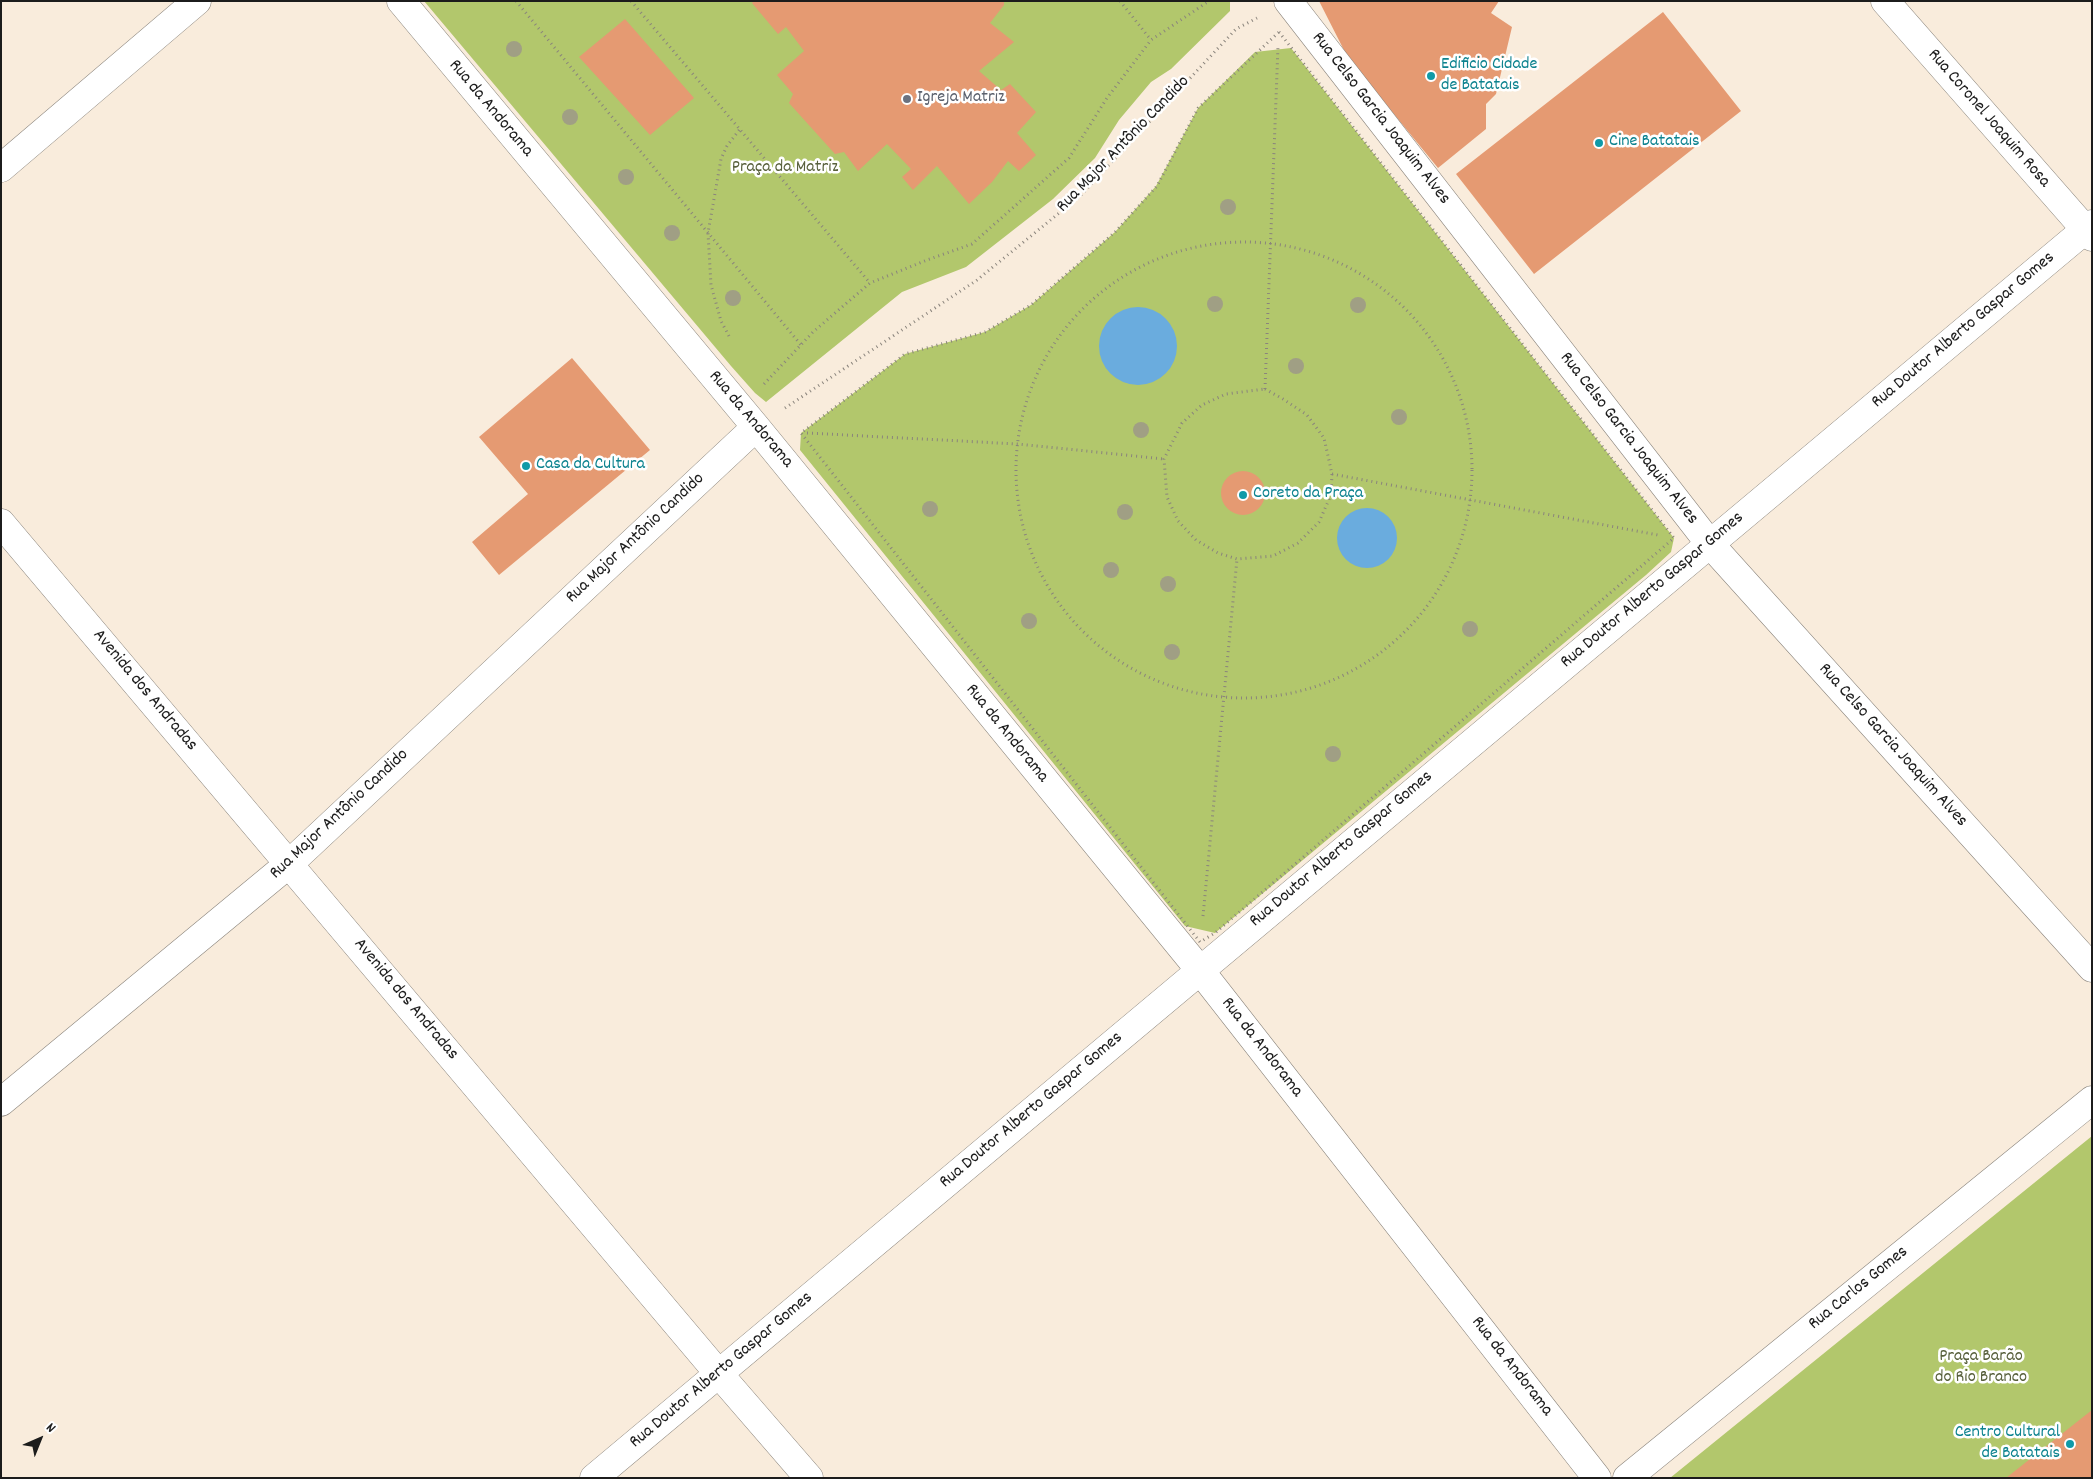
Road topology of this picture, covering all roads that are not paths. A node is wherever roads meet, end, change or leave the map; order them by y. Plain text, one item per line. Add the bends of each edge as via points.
1 (197, 1) edge
2 (401, 1) edge
3 (1288, 1) edge
4 (1885, 1) edge
5 (1, 168) edge
6 (2090, 230) edge
7 (756, 427) junction
8 (1, 523) edge
9 (1710, 544) junction
10 (290, 863) junction
11 (2092, 968) edge
12 (1199, 969) junction
13 (2092, 1100) edge
14 (1, 1102) edge
15 (720, 1374) junction
16 (594, 1478) edge
17 (809, 1478) edge
18 (1597, 1478) edge
19 (1627, 1478) edge

1 - 5 street
2 - 7 street, Rua da Andorama
3 - 9 street, Rua Celso Garcia Joaquim Alves
4 - 6 street, Rua Coronel Joaquim Rosa
6 - 9 street, Rua Doutor Alberto Gaspar Gomes
7 - 10 street, Rua Major Antônio Candido
7 - 12 street, Rua da Andorama
8 - 10 street, Avenida dos Andradas
9 - 11 street, Rua Celso Garcia Joaquim Alves
9 - 12 street, Rua Doutor Alberto Gaspar Gomes
10 - 14 street, Rua Major Antônio Candido
10 - 15 street, Avenida dos Andradas
12 - 15 street, Rua Doutor Alberto Gaspar Gomes
12 - 18 street, Rua da Andorama
13 - 19 street, Rua Carlos Gomes
15 - 16 street, Rua Doutor Alberto Gaspar Gomes
15 - 17 street, Avenida dos Andradas

